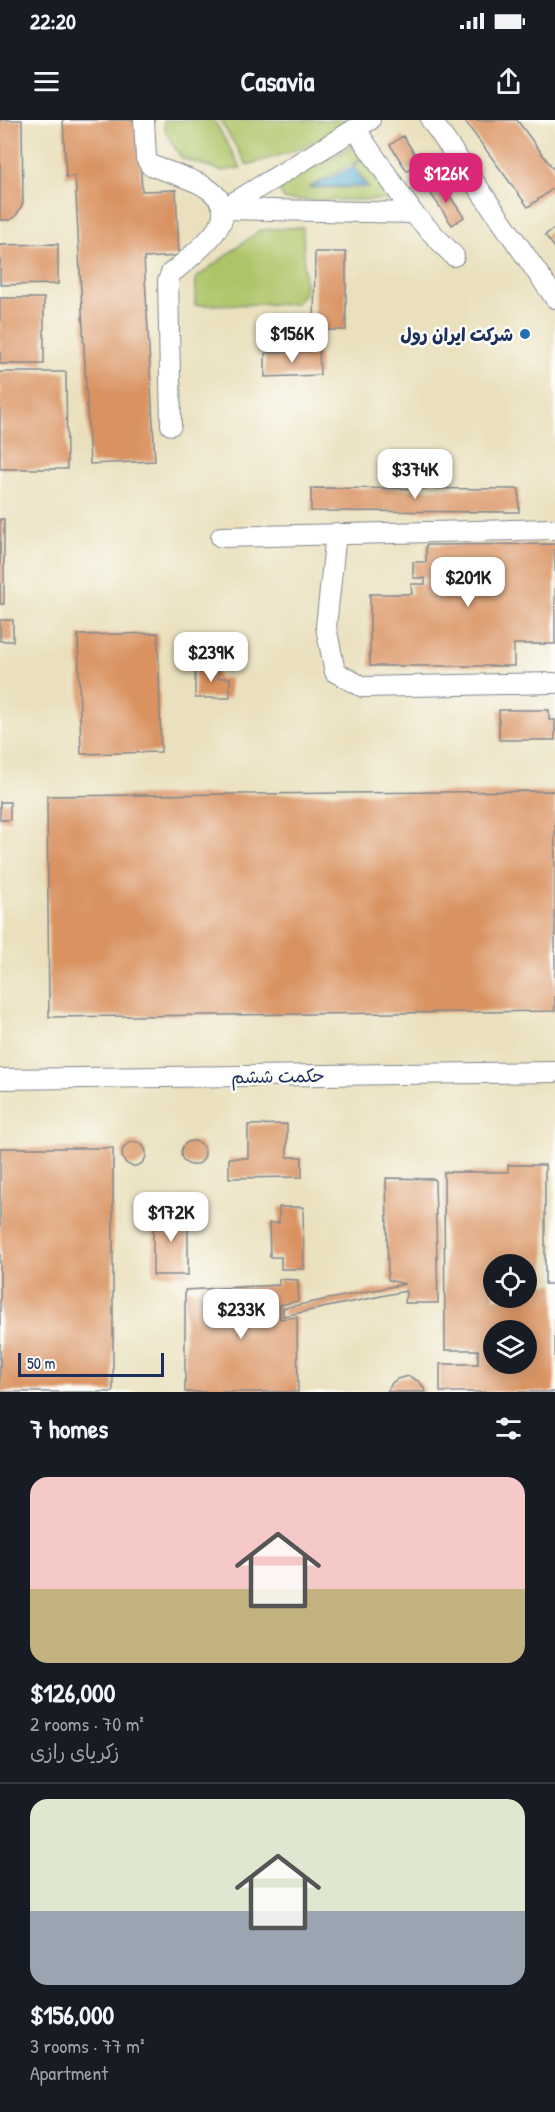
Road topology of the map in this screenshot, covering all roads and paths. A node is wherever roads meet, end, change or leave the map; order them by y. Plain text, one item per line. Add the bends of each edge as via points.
1 (144, 120) edge
2 (431, 120) edge
3 (363, 125) edge
4 (223, 209) junction
5 (413, 213) junction
6 (454, 256) dead end
7 (555, 298) edge
8 (171, 424) dead end
9 (555, 529) edge
10 (336, 533) junction
11 (221, 537) dead end
12 (555, 683) edge
13 (555, 1072) edge
14 (0, 1079) edge

1 - 4 street via 146,158 150,165 205,186 216,195
2 - 7 street
3 - 4 street
3 - 5 street
4 - 5 street
4 - 8 street via 214,235 171,273 168,281
5 - 6 street
9 - 10 street
10 - 11 street
10 - 12 street via 326,627 335,672 363,687
13 - 14 street, حکمت ششم

